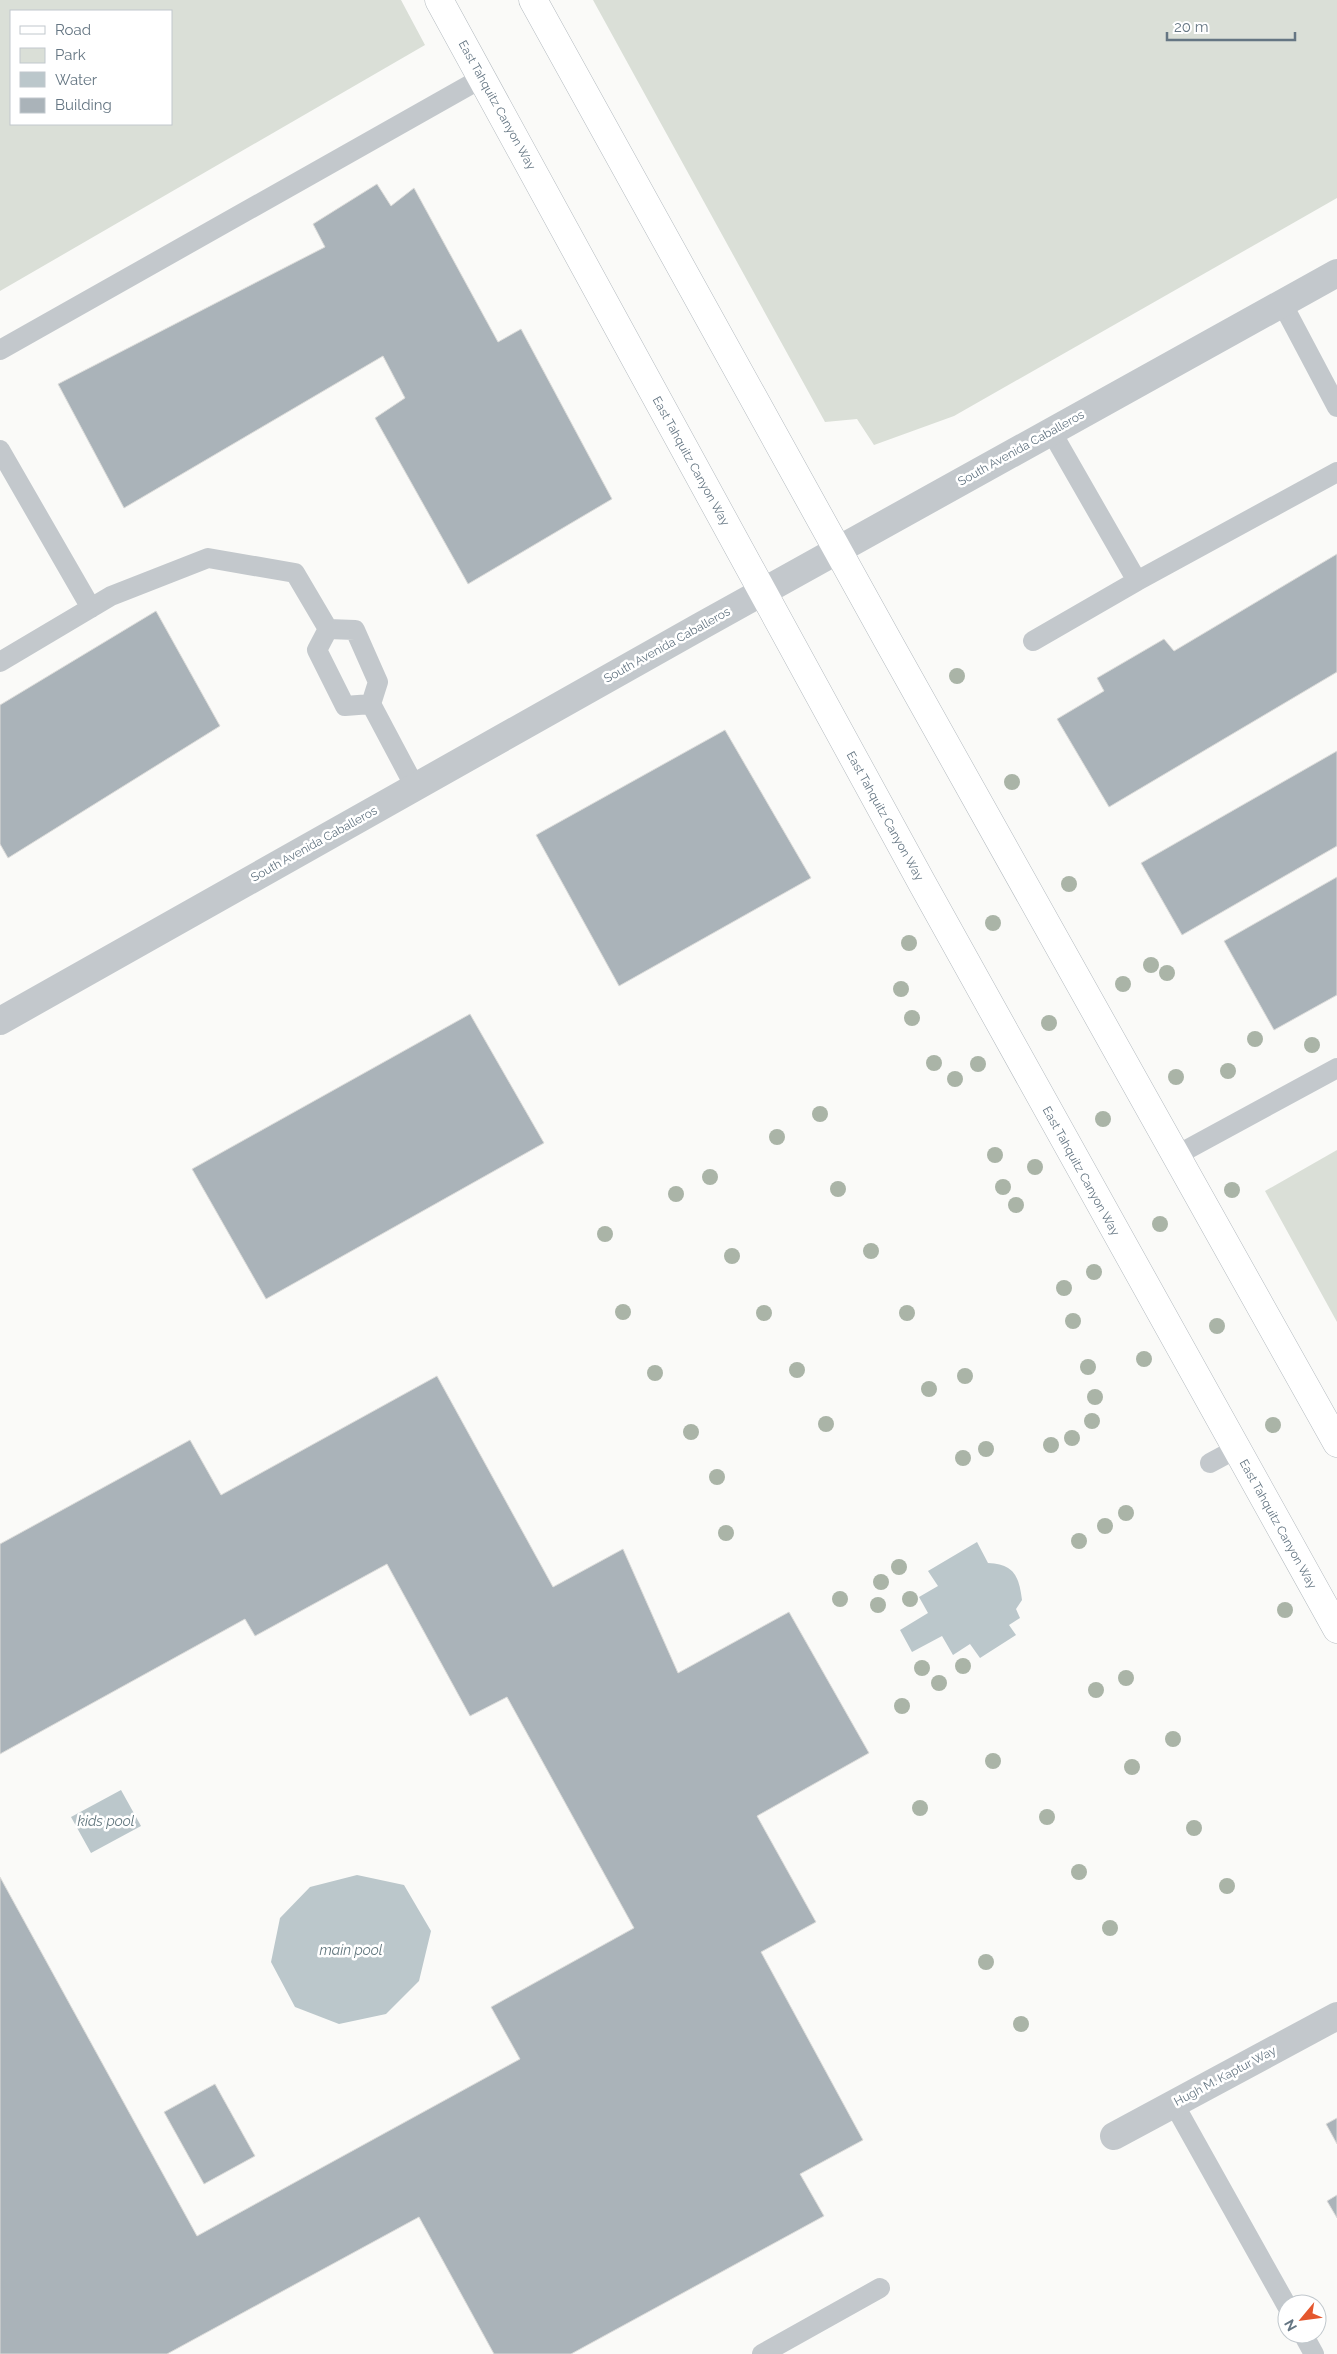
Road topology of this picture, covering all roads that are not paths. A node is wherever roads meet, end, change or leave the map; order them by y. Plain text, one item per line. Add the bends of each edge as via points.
1 (439, 0) edge
2 (532, 0) edge
3 (482, 78) junction
4 (1337, 273) edge
5 (1282, 304) junction
6 (0, 350) edge
7 (1337, 408) edge
8 (1051, 431) junction
9 (0, 450) edge
10 (1337, 472) edge
11 (837, 550) junction
12 (1137, 581) junction
13 (763, 592) junction
14 (91, 608) junction
15 (328, 629) junction
16 (1033, 641) dead end
17 (0, 662) edge
18 (371, 704) junction
19 (415, 787) junction
20 (1, 1018) edge
21 (1337, 1068) edge
22 (1177, 1155) junction
23 (1337, 1443) edge
24 (1236, 1450) junction
25 (1210, 1463) dead end
26 (1337, 1629) edge
27 (1337, 2016) edge
28 (1174, 2104) junction
29 (1114, 2136) dead end
30 (880, 2288) dead end
31 (1280, 2294) edge
32 (762, 2354) edge

1 - 3 main road, East Tahquitz Canyon Way
2 - 11 main road
3 - 6 lane
3 - 13 main road, East Tahquitz Canyon Way
4 - 5 street, South Avenida Caballeros
5 - 7 lane
5 - 8 street, South Avenida Caballeros
8 - 11 street, South Avenida Caballeros
8 - 12 lane
9 - 14 lane
10 - 12 lane
11 - 13 street, South Avenida Caballeros
11 - 22 main road
12 - 16 lane
13 - 19 street, South Avenida Caballeros
13 - 24 main road, East Tahquitz Canyon Way
14 - 15 lane via 111,596 208,558 295,573
14 - 17 lane
15 - 18 lane via 355,630 378,682
15 - 18 lane via 317,650 346,706
18 - 19 lane
19 - 20 street, South Avenida Caballeros
21 - 22 lane
22 - 23 main road
24 - 25 lane
24 - 26 main road, East Tahquitz Canyon Way
27 - 28 street, Hugh M. Kaptur Way
28 - 29 street, Hugh M. Kaptur Way
28 - 31 lane
30 - 32 lane

